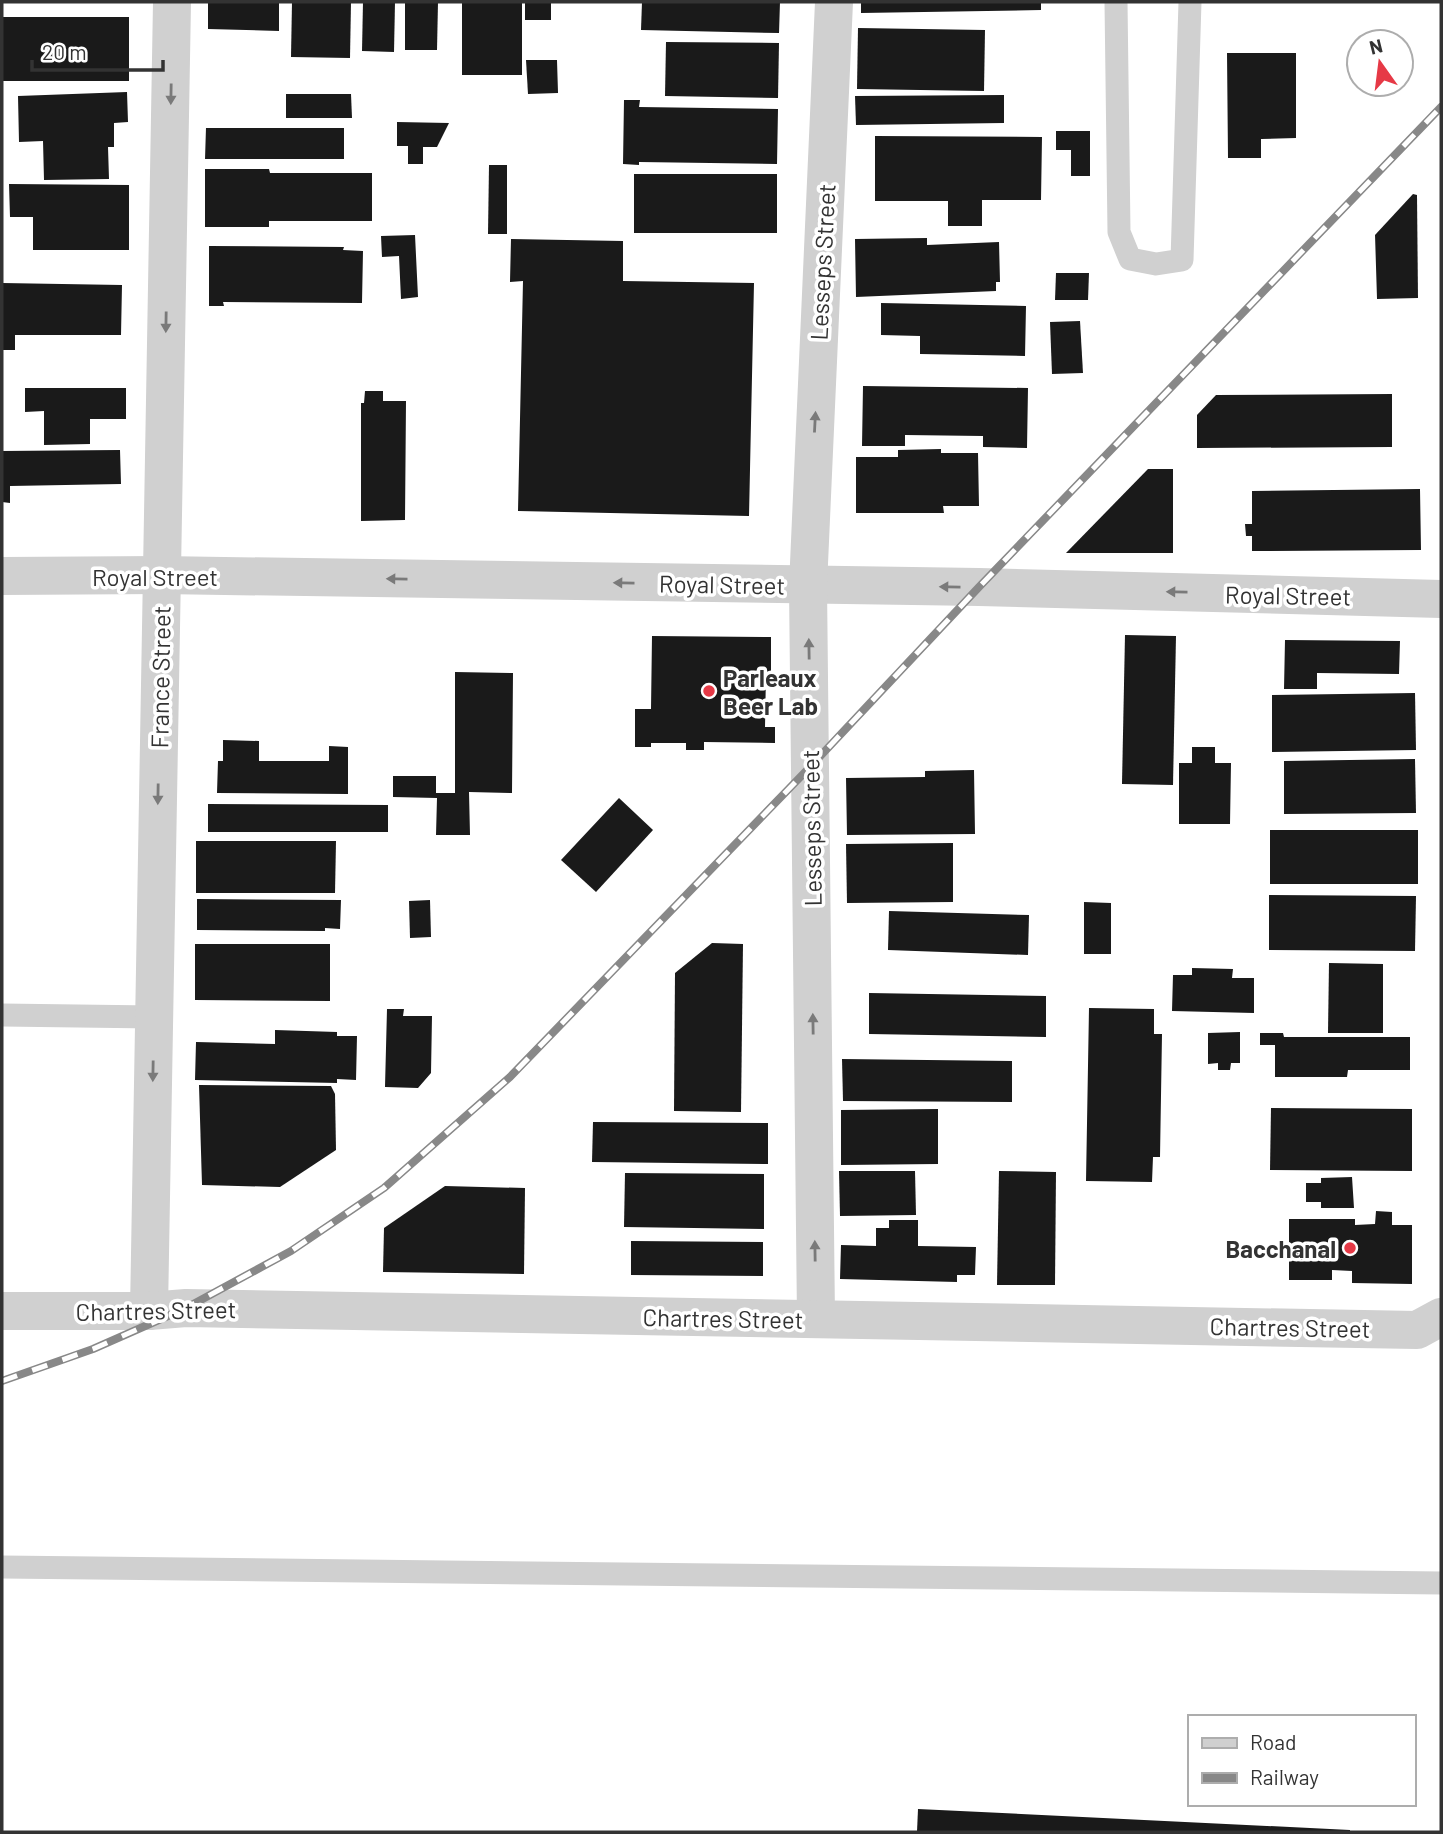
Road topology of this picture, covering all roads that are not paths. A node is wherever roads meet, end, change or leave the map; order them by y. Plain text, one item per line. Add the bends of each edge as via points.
1 (172, 2) edge
2 (834, 2) edge
3 (1116, 2) edge
4 (1190, 2) edge
5 (161, 575) junction
6 (2, 576) edge
7 (808, 586) junction
8 (1441, 599) edge
9 (2, 1014) edge
10 (154, 1017) junction
11 (2, 1311) edge
12 (149, 1311) junction
13 (1441, 1317) edge
14 (816, 1319) junction
15 (2, 1567) edge
16 (1441, 1583) edge

1 -> 5 street, France Street
7 -> 2 street, Lesseps Street
3 - 4 lane via 1119,232 1130,259 1156,264 1182,260
5 - 6 street, Royal Street
7 -> 5 street, Royal Street
5 -> 10 street, France Street
8 -> 7 street, Royal Street
14 -> 7 street, Lesseps Street
9 - 10 lane
10 -> 12 street, France Street
11 - 12 street, Chartres Street
12 - 14 street, Chartres Street
13 - 14 street, Chartres Street via 1417,1330
15 - 16 lane

